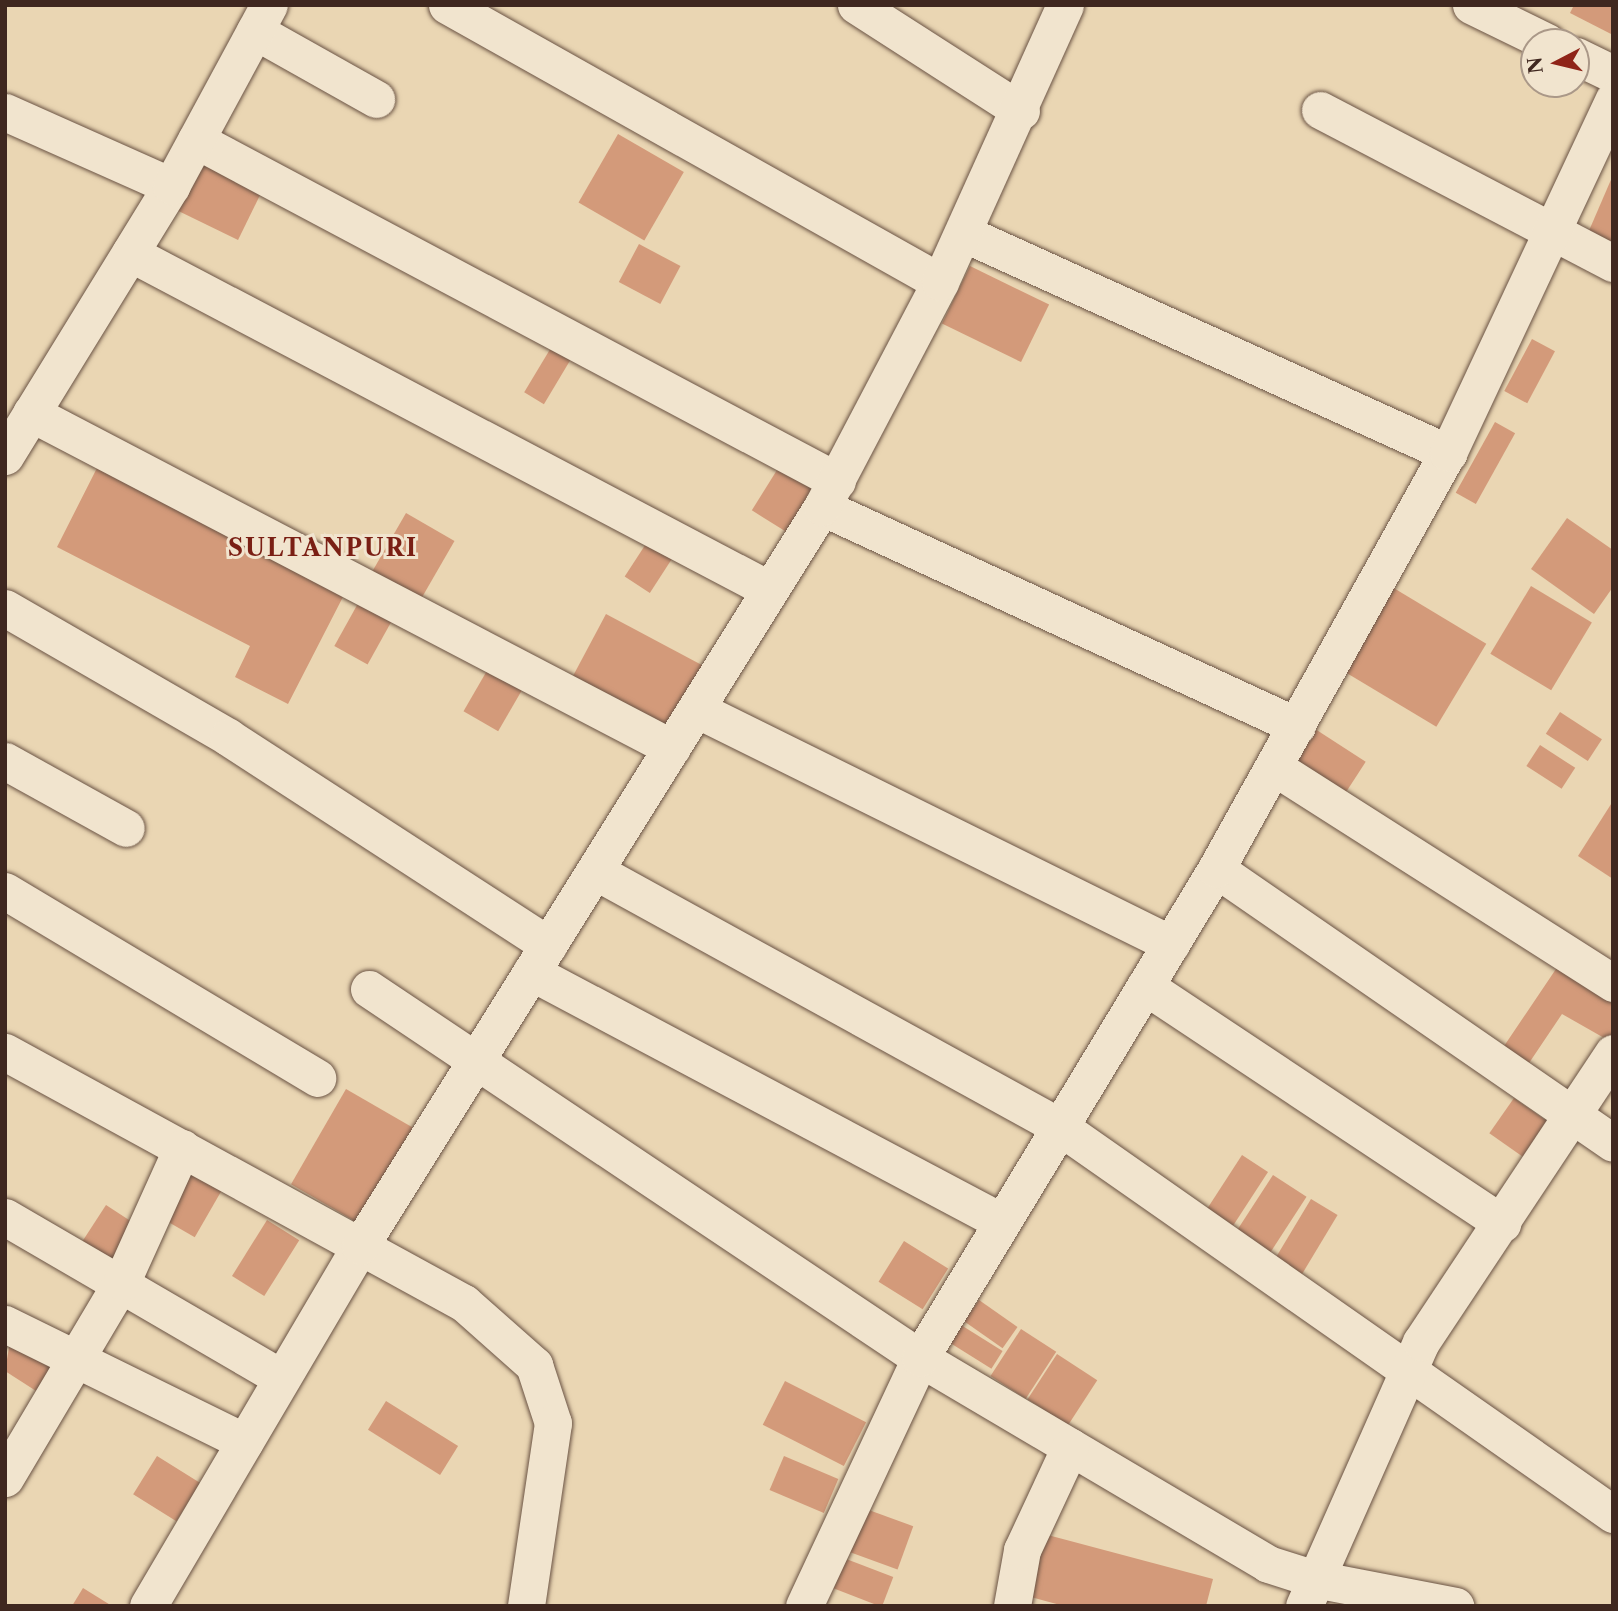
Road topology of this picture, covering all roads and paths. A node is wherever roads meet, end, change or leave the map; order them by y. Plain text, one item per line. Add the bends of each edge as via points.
1 (447, 5) edge
2 (856, 5) edge
3 (1065, 5) edge
4 (1471, 5) edge
5 (262, 18) edge
6 (1520, 29) edge
7 (1590, 63) edge
8 (1613, 74) edge
9 (376, 99) dead end
10 (1613, 100) edge
11 (1320, 110) dead end
12 (1021, 111) junction
13 (5, 112) edge
14 (195, 140) junction
15 (171, 186) junction
16 (1551, 227) junction
17 (963, 233) junction
18 (130, 253) junction
19 (1613, 263) edge
20 (940, 282) junction
21 (31, 413) junction
22 (1448, 453) junction
23 (5, 456) edge
24 (830, 494) junction
25 (770, 590) junction
26 (5, 608) edge
27 (696, 709) junction
28 (1297, 726) junction
29 (672, 748) junction
30 (5, 761) edge
31 (1274, 767) junction
32 (126, 828) dead end
33 (1216, 869) junction
34 (594, 871) junction
35 (5, 891) edge
36 (1171, 944) junction
37 (540, 958) junction
38 (1613, 983) edge
39 (1145, 986) junction
40 (369, 989) dead end
41 (5, 1052) edge
42 (1613, 1054) edge
43 (474, 1064) junction
44 (317, 1078) dead end
45 (1574, 1115) junction
46 (1060, 1127) junction
47 (1613, 1143) edge
48 (182, 1149) junction
49 (5, 1217) edge
50 (1002, 1222) junction
51 (1502, 1223) junction
52 (359, 1246) junction
53 (122, 1281) junction
54 (5, 1324) edge
55 (920, 1358) junction
56 (76, 1359) junction
57 (1409, 1368) junction
58 (282, 1378) junction
59 (244, 1442) junction
60 (1070, 1447) junction
61 (5, 1478) edge
62 (1613, 1514) edge
63 (1310, 1593) edge
64 (148, 1606) edge
65 (526, 1606) edge
66 (804, 1606) edge
67 (1013, 1606) edge
68 (1455, 1606) edge

1 - 20 street
2 - 12 street
3 - 12 street
4 - 6 street
5 - 9 street
5 - 14 street
7 - 8 street
10 - 16 street
11 - 16 street
12 - 17 street
13 - 15 street
14 - 15 street
14 - 24 street
15 - 18 street
16 - 19 street
16 - 22 street
17 - 20 street
17 - 22 street
18 - 21 street
18 - 25 street
20 - 24 street
21 - 23 street
21 - 29 street
22 - 28 street
24 - 25 street
24 - 28 street
25 - 27 street
26 - 37 street via 228,737
27 - 29 street
27 - 36 street
28 - 31 street
29 - 34 street
30 - 32 street
31 - 33 street
31 - 38 street
33 - 36 street
33 - 45 street
34 - 37 street
34 - 46 street
35 - 44 street
36 - 39 street
37 - 43 street
37 - 50 street
39 - 46 street
39 - 51 street
40 - 43 street
41 - 48 street
42 - 45 street
43 - 52 street
43 - 55 street
45 - 47 street
45 - 51 street
46 - 50 street
46 - 57 street
48 - 52 street
48 - 53 street
49 - 53 street
50 - 55 street
51 - 57 street
52 - 58 street
52 - 65 street via 464,1303 534,1365 549,1395 548,1481
53 - 56 street
53 - 58 street
54 - 56 street
55 - 60 street
55 - 66 street
56 - 59 street
56 - 61 street
57 - 62 street
57 - 63 street
58 - 59 street
59 - 64 street
60 - 63 street
60 - 67 street via 1022,1550
63 - 68 street

